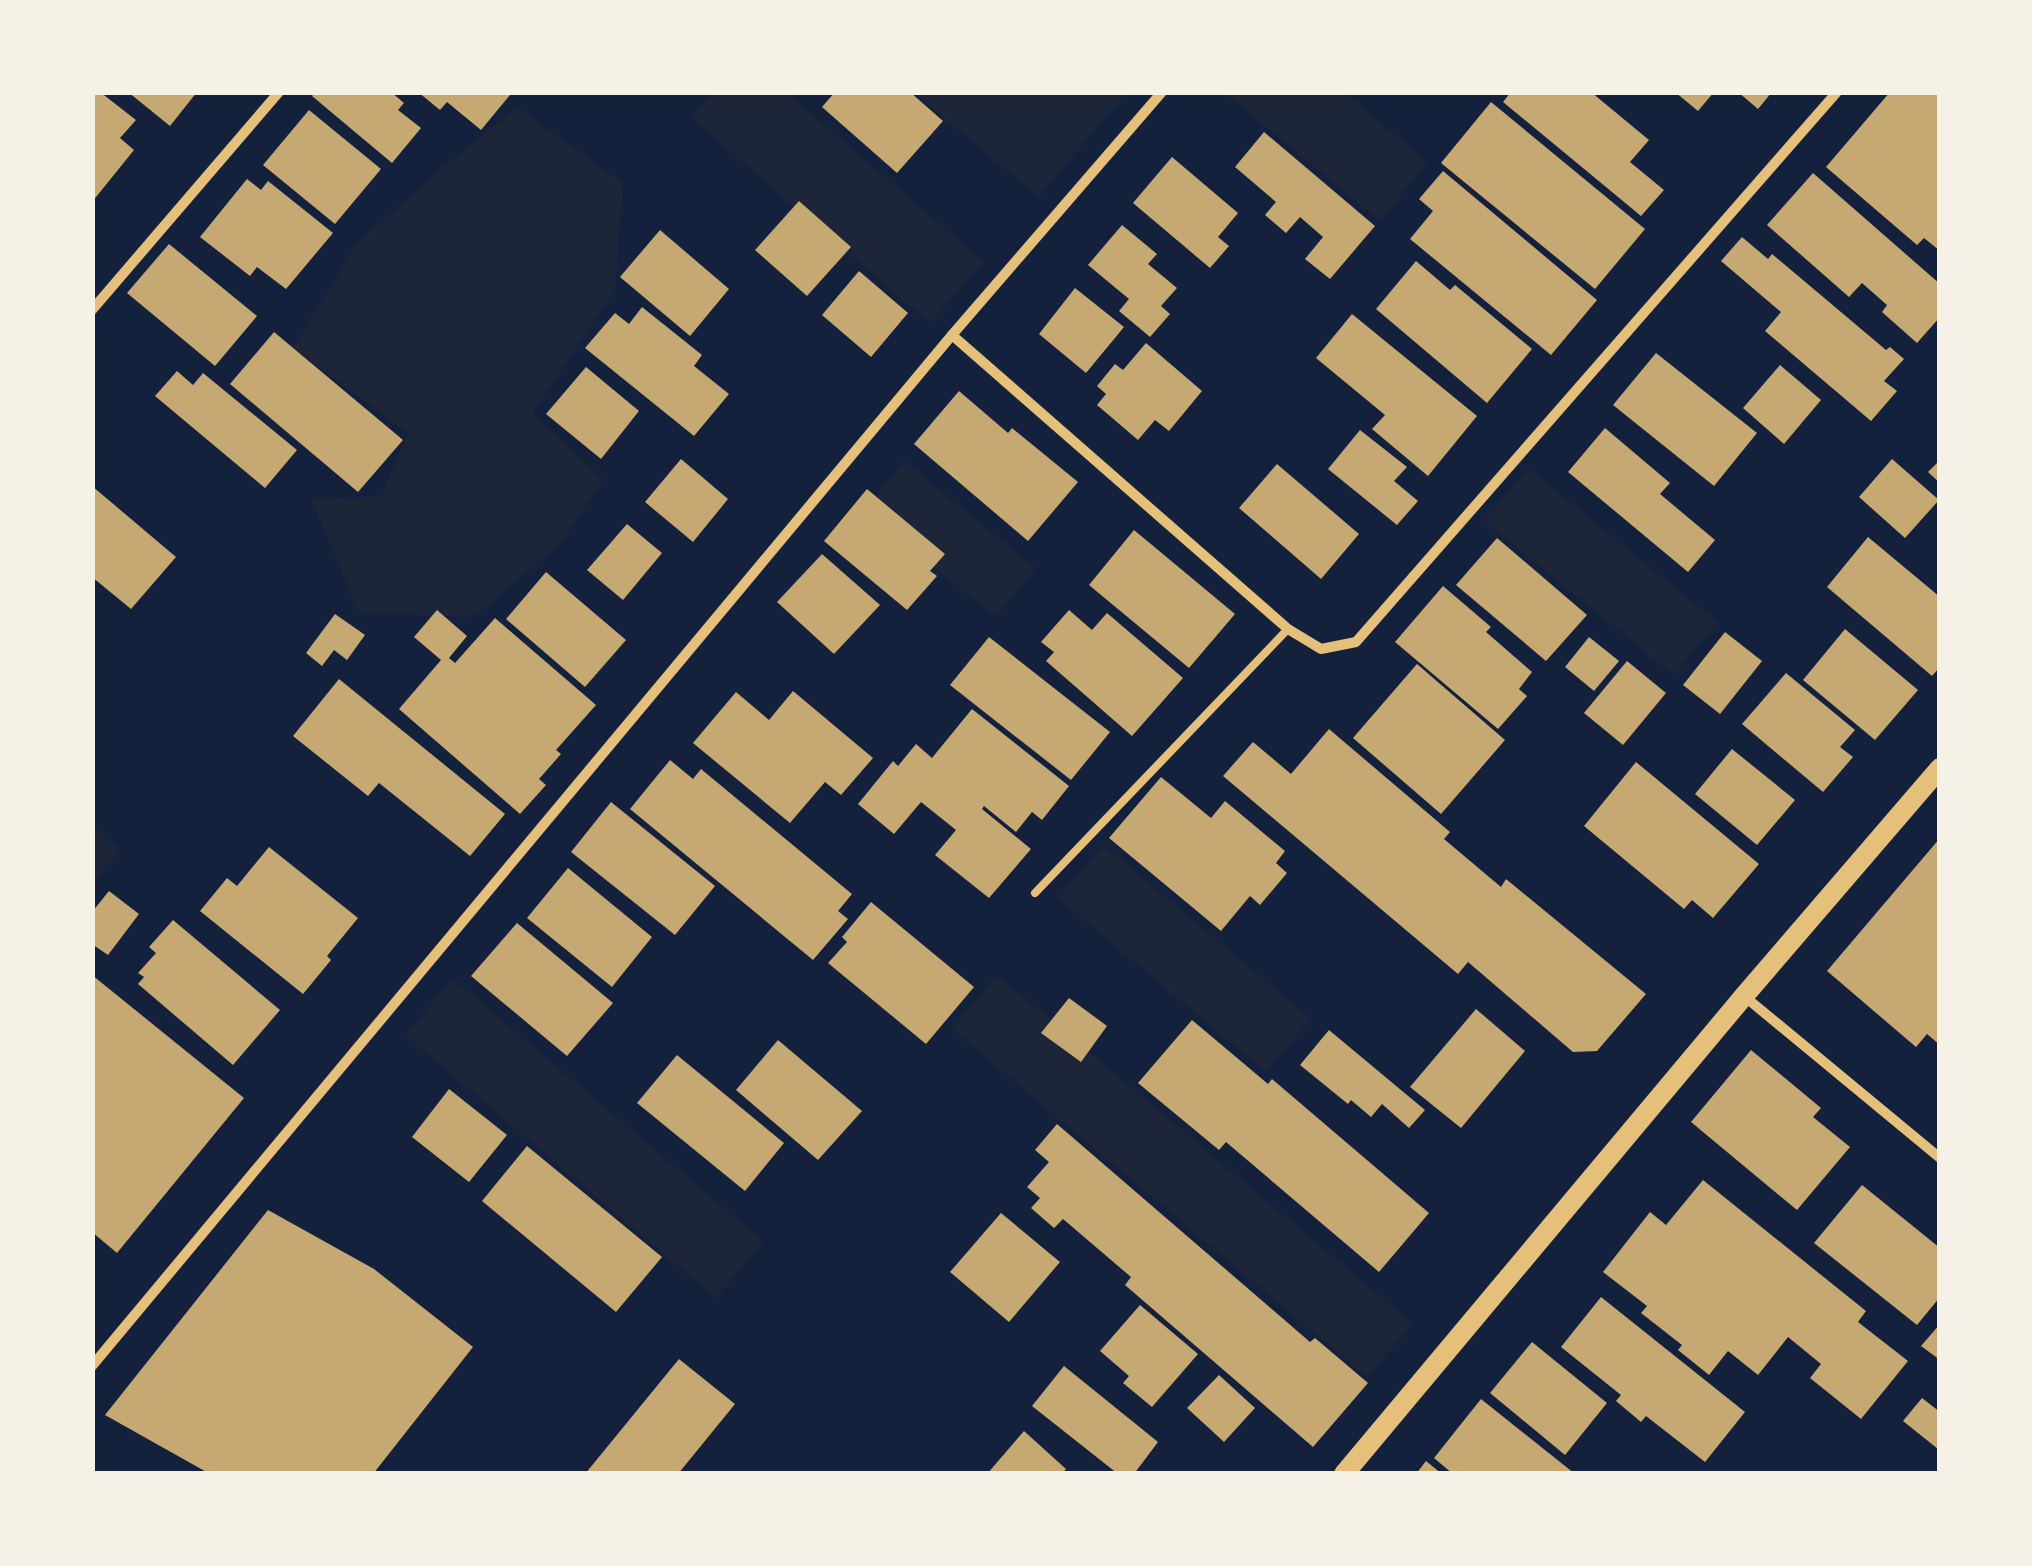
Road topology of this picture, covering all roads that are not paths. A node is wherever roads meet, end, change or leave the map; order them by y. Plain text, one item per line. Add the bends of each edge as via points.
1 (279, 92) edge
2 (1162, 92) edge
3 (1837, 92) edge
4 (92, 310) edge
5 (952, 335) junction
6 (1288, 629) junction
7 (1940, 768) edge
8 (1034, 893) dead end
9 (1744, 996) junction
10 (1940, 1158) edge
11 (92, 1366) edge
12 (1344, 1474) edge

1 - 4 street
2 - 5 street
3 - 6 street via 1356,642 1321,649
5 - 6 street
5 - 11 street
6 - 8 lane
7 - 9 main road
9 - 10 street
9 - 12 main road

